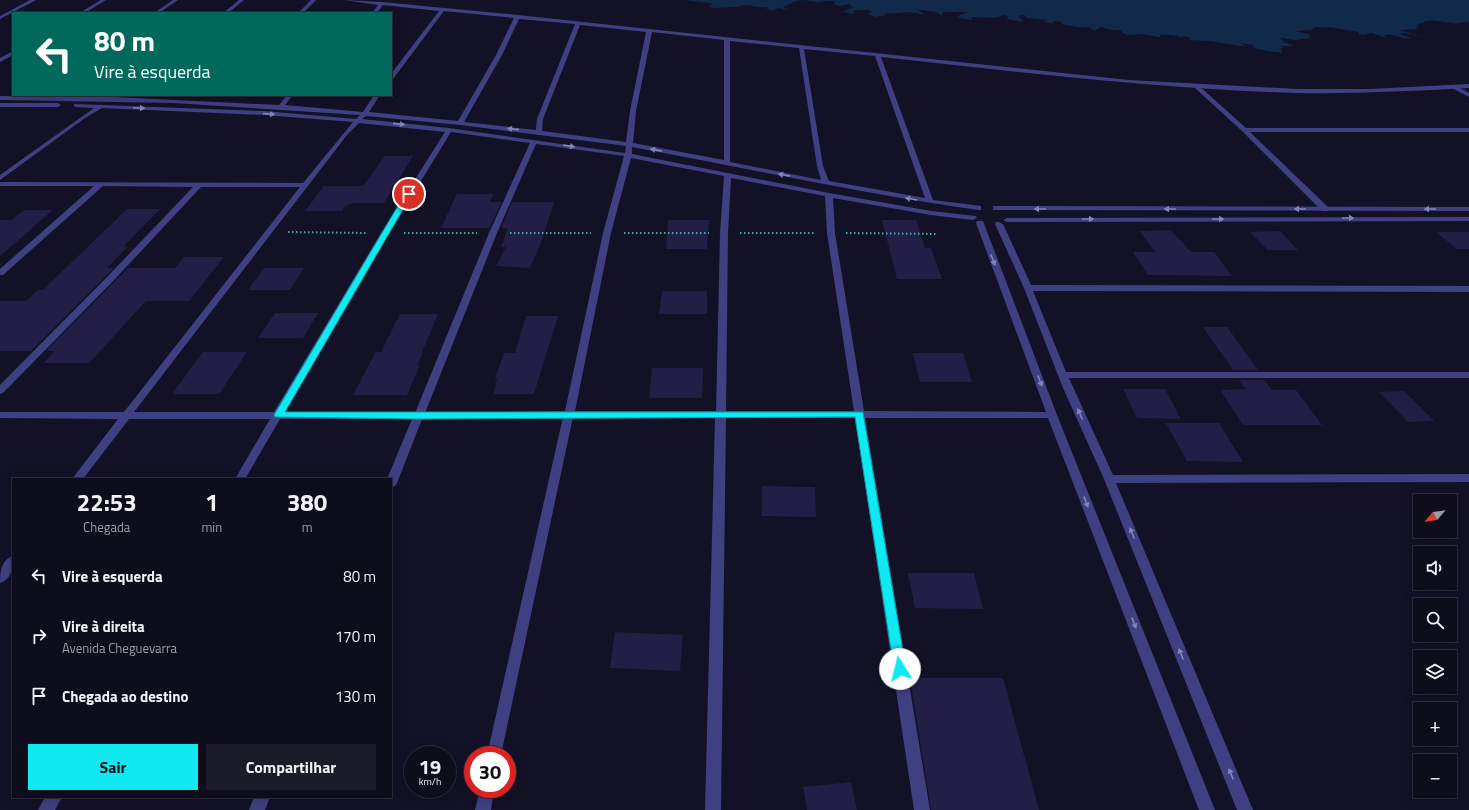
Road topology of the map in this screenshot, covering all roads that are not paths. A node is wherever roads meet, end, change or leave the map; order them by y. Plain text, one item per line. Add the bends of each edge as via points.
1 (34, 0) edge
2 (104, 0) edge
3 (176, 0) edge
4 (242, 0) edge
5 (314, 0) edge
6 (346, 0) edge
7 (382, 3) junction
8 (443, 9) junction
9 (83, 12) edge
10 (158, 12) edge
11 (226, 12) edge
12 (301, 12) edge
13 (375, 12) edge
14 (518, 16) junction
15 (0, 18) edge
16 (578, 23) junction
17 (648, 30) junction
18 (727, 39) junction
19 (801, 47) junction
20 (12, 53) edge
21 (878, 56) junction
22 (0, 60) edge
23 (392, 77) edge
24 (1469, 86) edge
25 (1197, 87) junction
26 (1454, 87) junction
27 (205, 96) edge
28 (289, 96) edge
29 (376, 96) edge
30 (1469, 96) edge
31 (30, 97) edge
32 (113, 97) edge
33 (0, 98) edge
34 (201, 102) junction
35 (15, 105) junction
36 (62, 105) dead end
37 (70, 105) dead end
38 (0, 106) edge
39 (100, 107) junction
40 (282, 107) junction
41 (5, 111) dead end
42 (366, 112) junction
43 (359, 120) junction
44 (460, 123) junction
45 (449, 130) junction
46 (1244, 130) junction
47 (1469, 130) edge
48 (539, 132) junction
49 (534, 141) junction
50 (629, 150) junction
51 (727, 164) junction
52 (728, 175) junction
53 (0, 178) edge
54 (826, 183) junction
55 (0, 184) edge
56 (100, 184) junction
57 (199, 184) junction
58 (305, 185) junction
59 (829, 195) junction
60 (930, 202) junction
61 (987, 207) junction
62 (1325, 209) junction
63 (1469, 209) edge
64 (1469, 219) edge
65 (990, 222) junction
66 (0, 273) edge
67 (1028, 288) junction
68 (1469, 289) edge
69 (1063, 375) junction
70 (1469, 375) edge
71 (0, 391) edge
72 (0, 414) edge
73 (127, 414) junction
74 (569, 414) junction
75 (860, 414) junction
76 (279, 415) junction
77 (720, 415) junction
78 (1052, 415) junction
79 (418, 416) junction
80 (78, 478) edge
81 (241, 478) edge
82 (1469, 478) edge
83 (1110, 479) junction
84 (392, 481) edge
85 (12, 562) edge
86 (0, 578) edge
87 (496, 746) edge
88 (53, 798) edge
89 (262, 798) edge
90 (485, 798) edge
91 (46, 810) edge
92 (257, 810) edge
93 (483, 810) edge
94 (713, 810) edge
95 (922, 810) edge
96 (1207, 810) edge
97 (1246, 810) edge

1 - 15 street
2 - 9 street
3 - 10 street
4 - 11 street
5 - 12 street
6 - 7 street
7 - 8 street
7 - 13 street
8 - 14 street
8 - 23 street
14 - 16 street
14 - 44 street
16 - 17 street
16 - 48 street via 540,119
17 - 18 street
17 - 50 street via 649,38 633,111
18 - 19 street
18 - 51 street
19 - 21 street
19 - 54 street via 820,166
20 - 22 street
21 - 25 street via 1093,79
21 - 60 street
24 - 26 street
25 - 26 street via 1333,91
25 - 46 street
26 - 30 street
27 - 34 street
28 - 40 street
29 - 42 street
31 - 32 street
31 - 33 street
31 - 35 street
32 - 34 street
32 - 39 street
34 - 40 street
35 - 36 street
35 - 38 street
35 - 41 street
37 - 39 street
39 -> 43 street via 196,109
39 - 53 street
40 - 42 street
42 - 43 street
42 - 44 street
43 -> 45 street
43 - 58 street
48 -> 44 street
45 - 49 street
45 - 76 street via 385,233
46 - 47 street
46 - 62 street
48 - 50 street
49 -> 50 street
49 - 79 street via 493,233
51 -> 50 street
50 - 52 street
50 - 74 street via 607,233
54 -> 51 street
52 - 59 street
52 - 77 street via 724,233
60 -> 54 street
55 - 56 street
56 - 57 street
56 - 66 street
57 - 58 street
57 - 71 street
58 - 73 street
59 - 65 street
59 - 75 street via 831,233
60 - 61 street
62 -> 61 street
61 - 65 street via 1006,214
61 - 65 street via 972,209 969,214
63 -> 62 street
65 -> 64 street
65 - 67 street
65 -> 78 street
67 - 68 street
67 - 69 street
69 - 70 street
83 -> 69 street
72 - 73 street
73 - 76 street
73 - 80 street
74 - 77 street
74 - 79 street
74 - 87 street
75 - 77 street
75 - 78 street
75 - 95 street
76 - 79 street
76 - 81 street
77 - 94 street
78 -> 96 street
79 - 84 street
82 - 83 street
97 -> 83 street
85 - 86 street
88 - 91 street
89 - 92 street
90 - 93 street

